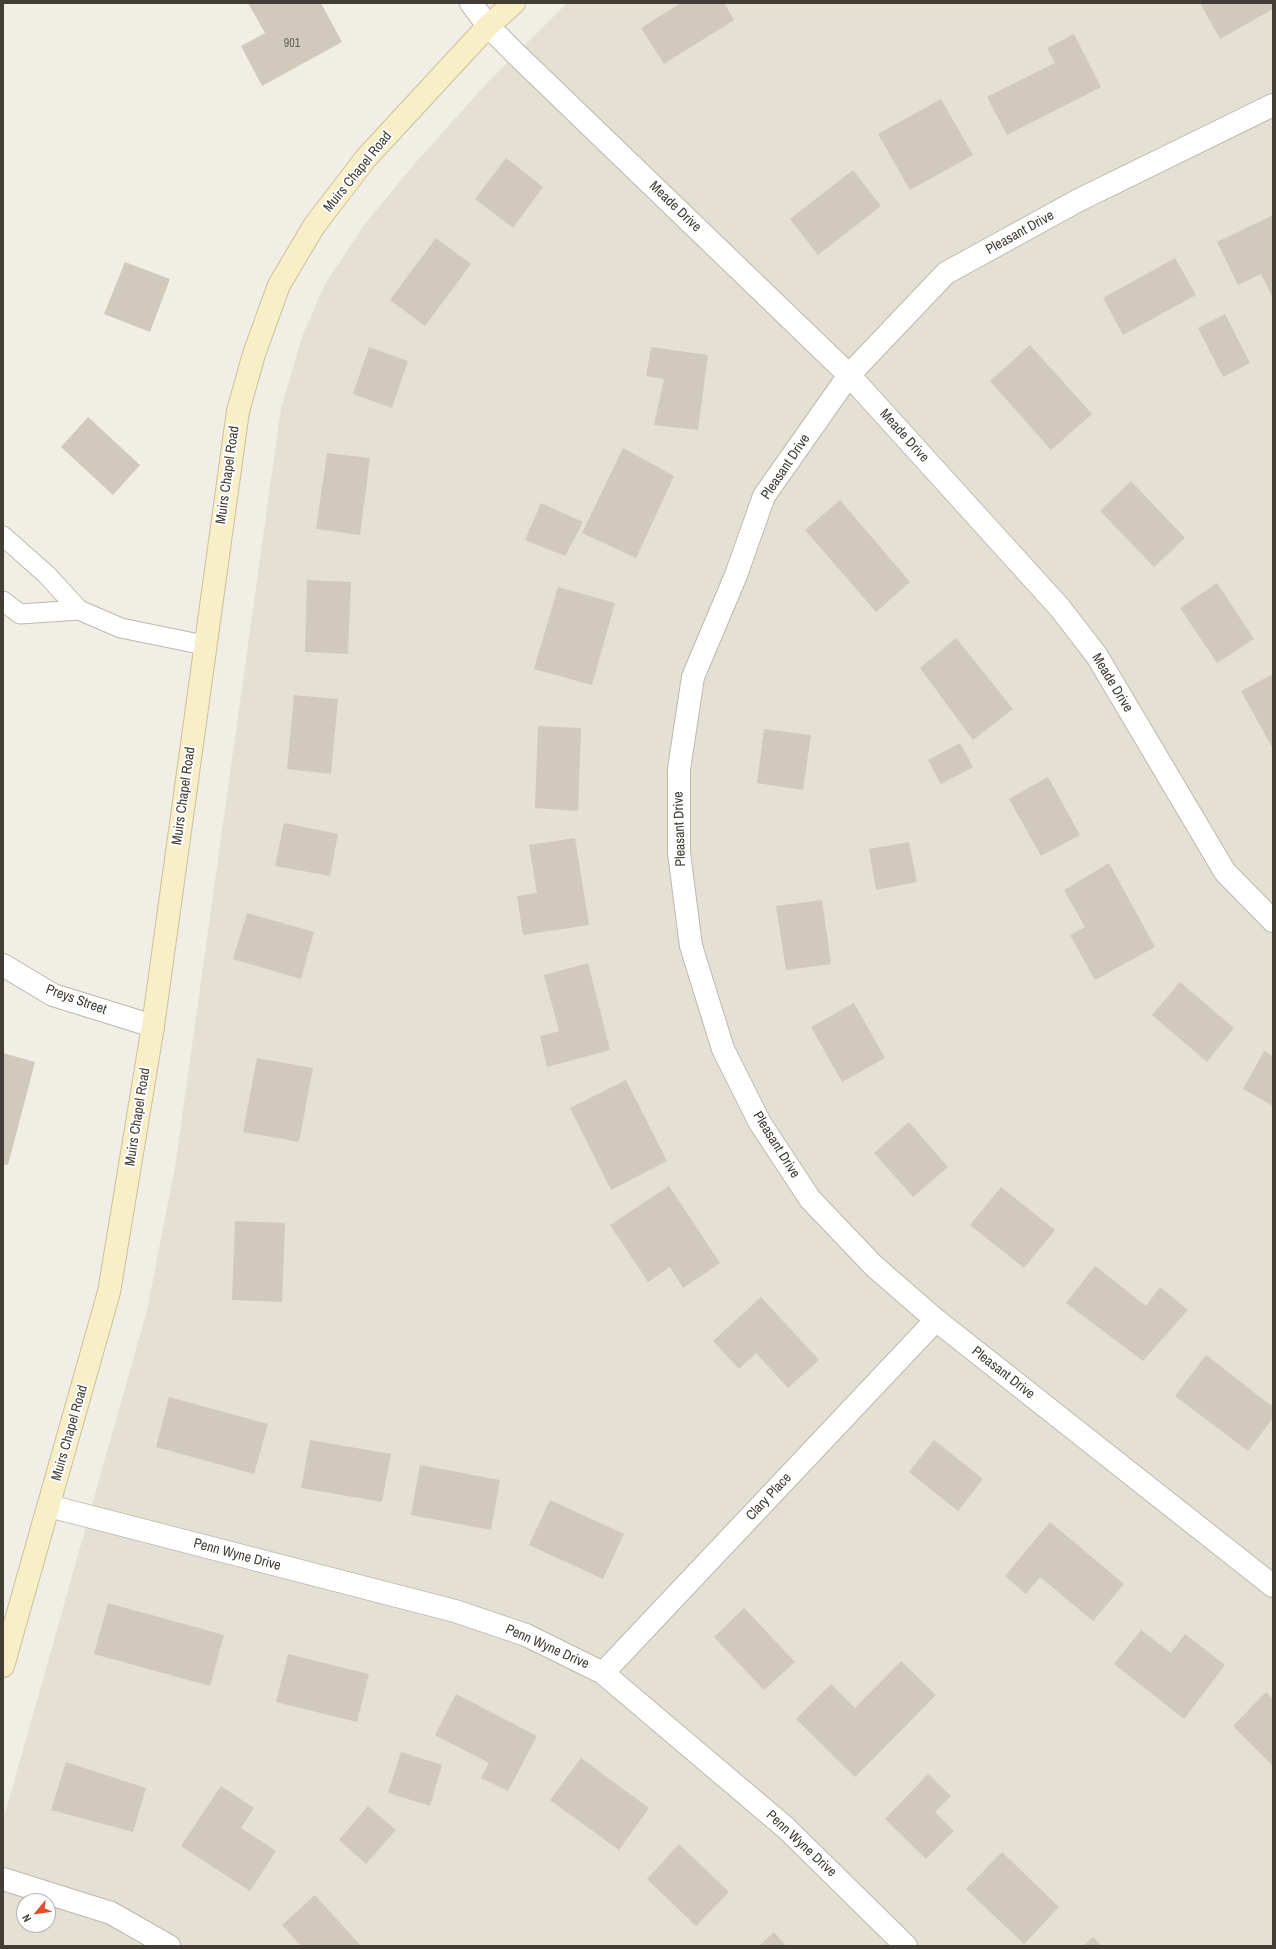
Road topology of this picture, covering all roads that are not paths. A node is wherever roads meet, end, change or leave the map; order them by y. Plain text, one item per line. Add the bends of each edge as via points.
1 (471, 3) edge
2 (514, 3) edge
3 (488, 26) junction
4 (1273, 105) edge
5 (849, 375) junction
6 (3, 536) edge
7 (3, 601) edge
8 (79, 610) junction
9 (204, 645) junction
10 (1273, 921) edge
11 (3, 965) edge
12 (153, 1026) junction
13 (936, 1320) junction
14 (49, 1506) junction
15 (1273, 1586) edge
16 (3, 1666) edge
17 (603, 1673) junction
18 (3, 1879) edge
19 (169, 1946) edge
20 (906, 1946) edge

1 - 3 street, Meade Drive
2 - 3 main road, Muirs Chapel Road
3 - 5 street, Meade Drive
3 - 9 main road, Muirs Chapel Road via 366,158 314,226 279,285 254,354 238,411
4 - 5 street, Pleasant Drive via 1079,200 946,273
5 - 10 street, Meade Drive via 1060,608 1097,656 1225,872
5 - 13 street, Pleasant Drive via 764,496 736,575 693,677 679,768 679,853 691,946 723,1048 760,1123 810,1199 874,1266
6 - 8 lane via 47,575
7 - 8 lane via 20,614
8 - 9 lane via 121,628
9 - 12 main road, Muirs Chapel Road
11 - 12 street, Preys Street via 53,995
12 - 14 main road, Muirs Chapel Road via 110,1292
13 - 15 street, Pleasant Drive
13 - 17 street, Clary Place
14 - 16 main road, Muirs Chapel Road
14 - 17 street, Penn Wyne Drive via 455,1611 526,1635
17 - 20 street, Penn Wyne Drive via 786,1828
18 - 19 street via 111,1913

